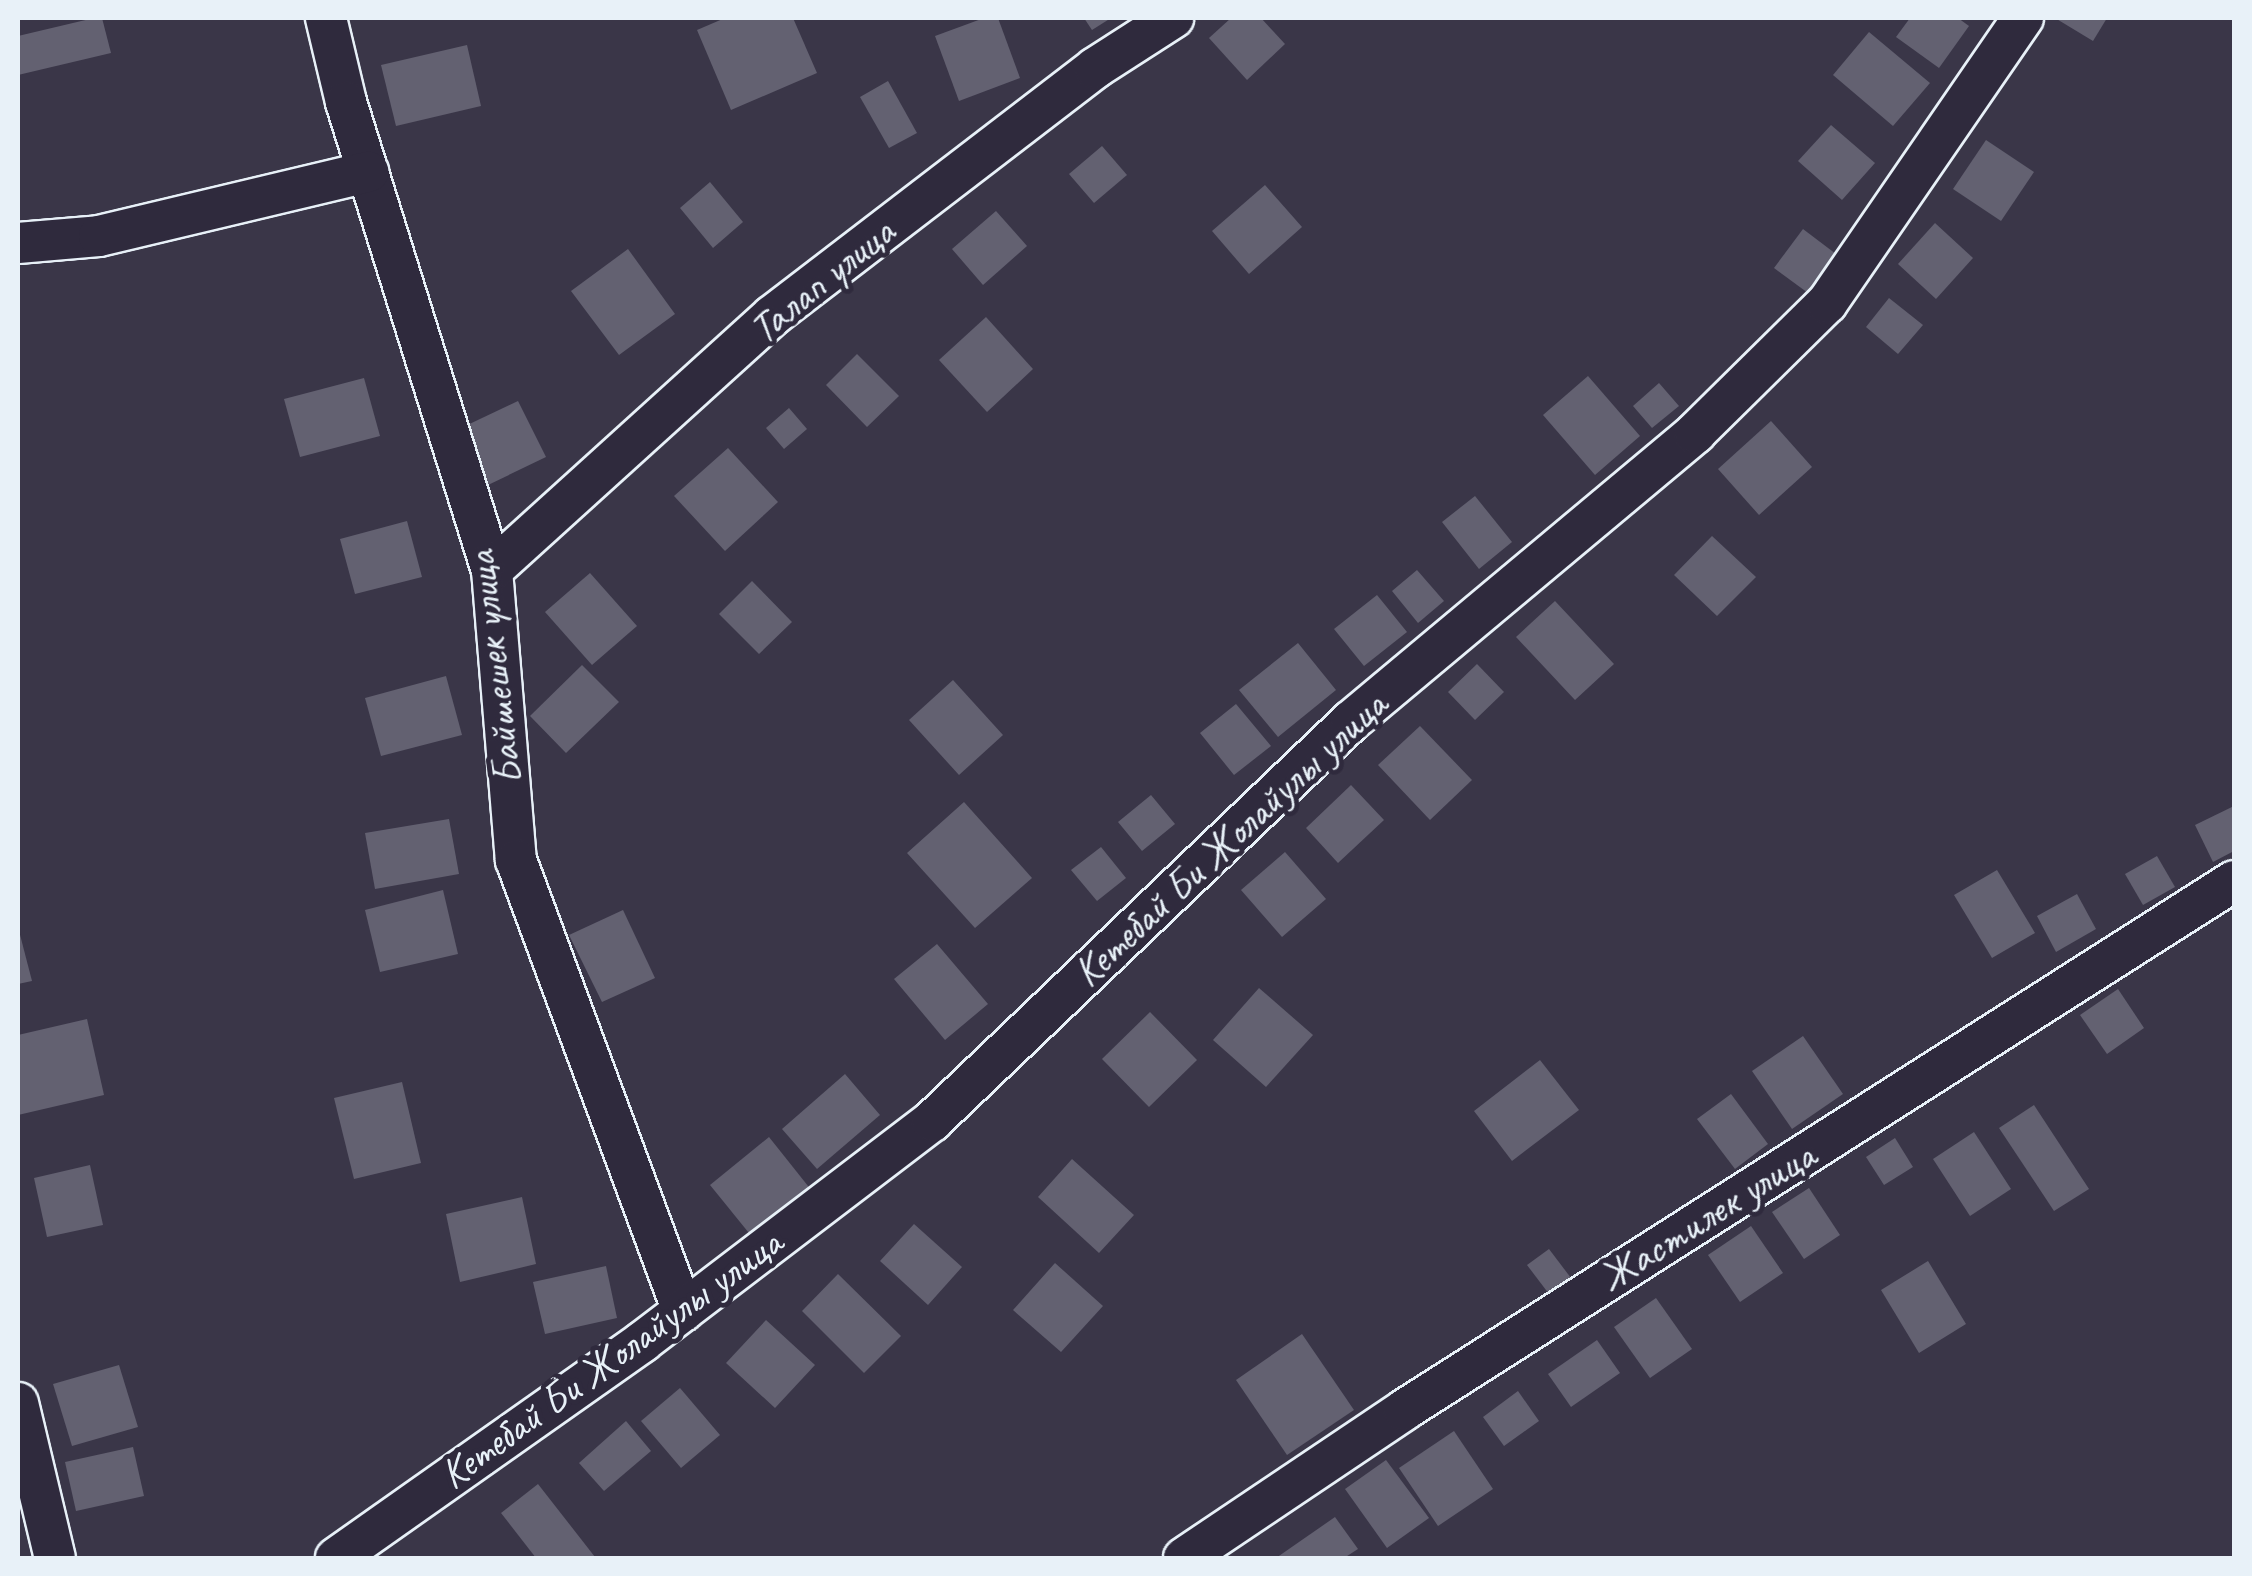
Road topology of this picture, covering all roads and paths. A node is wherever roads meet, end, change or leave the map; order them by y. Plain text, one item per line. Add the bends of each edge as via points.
1 (326, 18) edge
2 (1173, 18) edge
3 (2023, 18) edge
4 (368, 172) junction
5 (18, 242) edge
6 (492, 570) junction
7 (2234, 882) edge
8 (683, 1312) junction
9 (18, 1402) edge
10 (56, 1558) edge
11 (336, 1558) edge
12 (1184, 1558) edge

1 - 4 street, Байшешек улица
2 - 6 street, Талап улица via 1094,68 772,316
3 - 8 street, Кетебай Би Жолайулы улица via 1827,303 1695,433 1350,721 932,1121
4 - 5 street via 99,236
4 - 6 street, Байшешек улица
6 - 8 street, Байшешек улица via 516,860
7 - 12 street, Жастилек улица via 1404,1410
8 - 11 street, Кетебай Би Жолайулы улица
9 - 10 street

